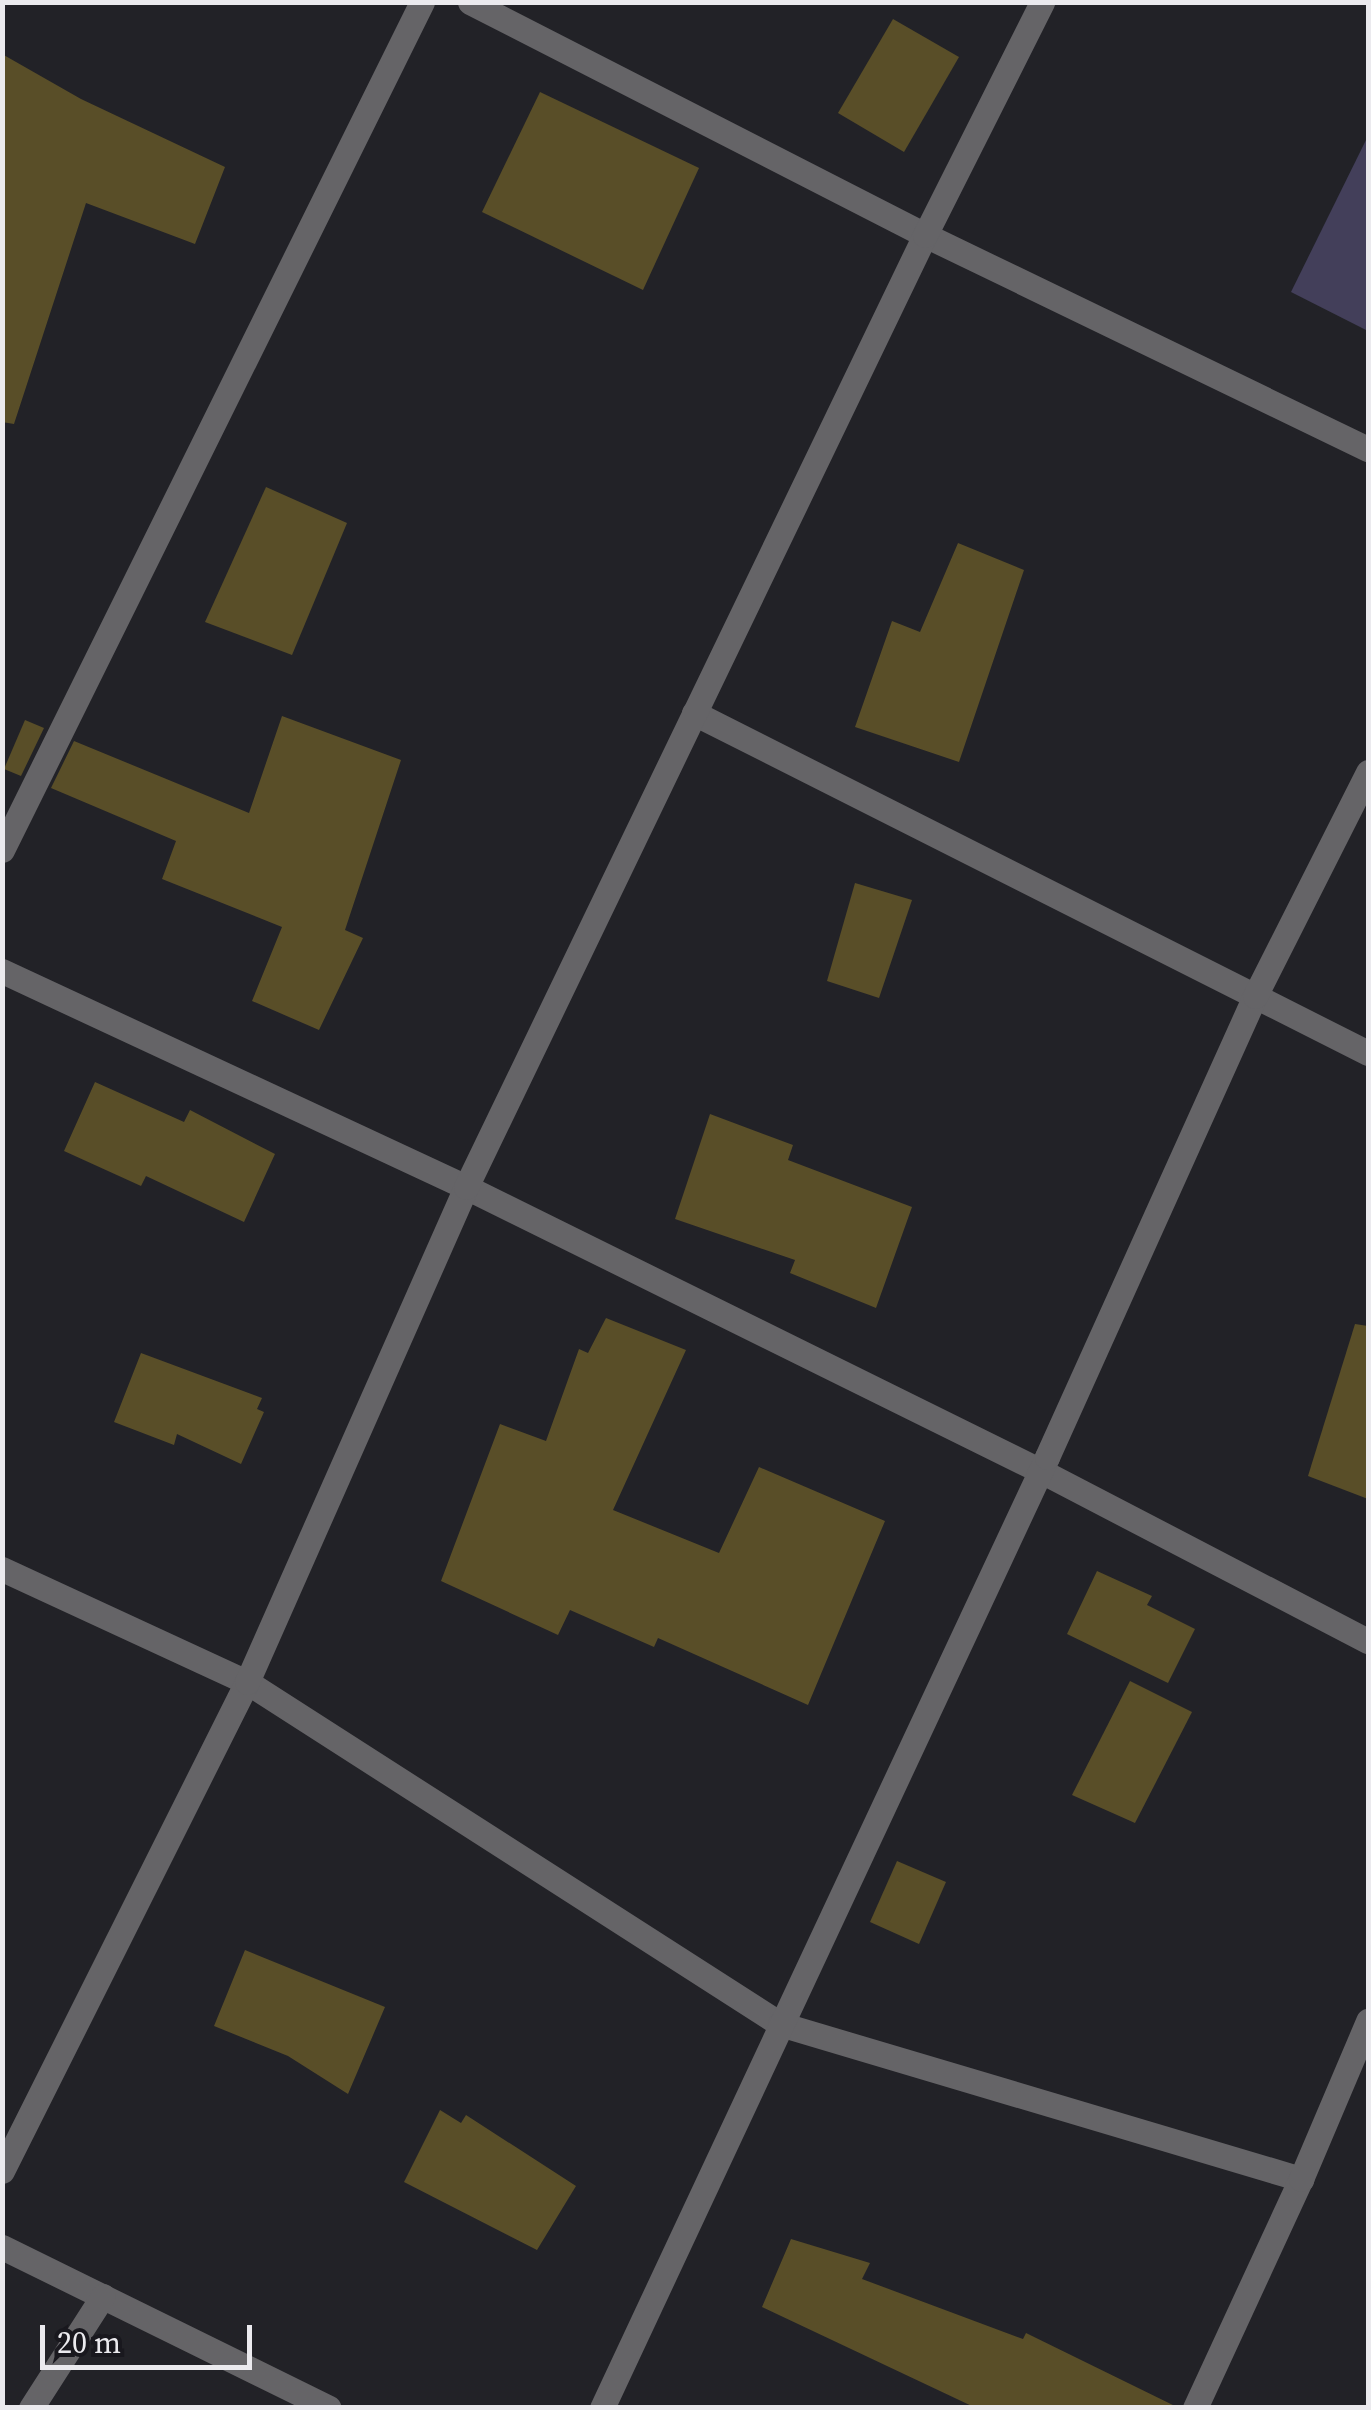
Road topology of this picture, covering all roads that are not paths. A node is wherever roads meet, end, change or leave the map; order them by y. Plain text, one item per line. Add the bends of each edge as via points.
1 (422, 2) edge
2 (470, 2) edge
3 (1042, 2) edge
4 (925, 234) junction
5 (1368, 448) edge
6 (694, 714) junction
7 (1368, 772) edge
8 (2, 850) edge
9 (2, 971) edge
10 (1254, 996) junction
11 (1368, 1053) edge
12 (466, 1187) junction
13 (1041, 1471) junction
14 (2, 1569) edge
15 (1368, 1641) edge
16 (247, 1682) junction
17 (1368, 2021) edge
18 (780, 2024) junction
19 (2, 2170) edge
20 (1302, 2180) junction
21 (2, 2247) edge
22 (103, 2296) junction
23 (31, 2408) edge
24 (329, 2408) edge
25 (602, 2408) edge
26 (1194, 2408) edge

1 - 8 street
2 - 4 street
3 - 4 street
4 - 5 street
4 - 6 street
6 - 10 street
6 - 12 street
7 - 10 street
9 - 12 street
10 - 11 street
10 - 13 street
12 - 13 street
12 - 16 street
13 - 15 street
13 - 18 street
14 - 16 street
16 - 18 street
16 - 19 street
17 - 20 street
18 - 20 street
18 - 25 street
20 - 26 street
21 - 22 street
22 - 23 street
22 - 24 street

